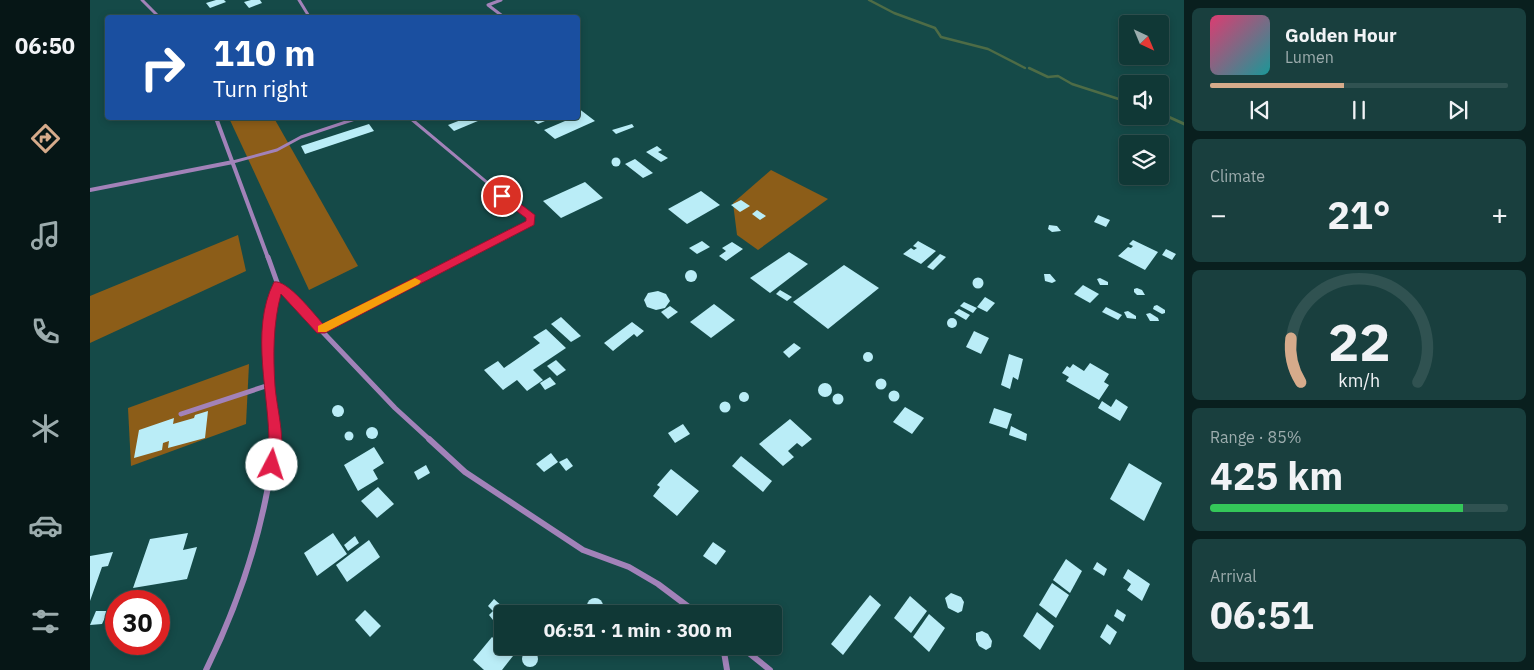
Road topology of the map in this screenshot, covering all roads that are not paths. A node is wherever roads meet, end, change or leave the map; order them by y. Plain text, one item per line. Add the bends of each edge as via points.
1 (142, 0) edge
2 (299, 0) edge
3 (501, 0) edge
4 (157, 15) edge
5 (308, 15) edge
6 (501, 15) edge
7 (217, 120) edge
8 (352, 120) edge
9 (412, 120) edge
10 (233, 162) junction
11 (90, 190) edge
12 (278, 285) junction
13 (321, 330) junction
14 (269, 385) junction
15 (181, 414) dead end
16 (686, 605) edge
17 (724, 655) edge
18 (751, 655) edge
19 (206, 670) edge
20 (727, 670) edge
21 (770, 670) edge

1 - 4 street
2 - 5 street
3 - 6 street via 488,5
7 - 10 street
8 - 10 lane via 301,137 278,150
9 - 13 lane via 532,220
10 - 11 street
10 - 12 street
12 - 13 street
12 - 14 street via 271,311
13 - 16 street via 395,408 465,472 583,550 625,564 658,583
14 - 15 street
14 - 19 street via 275,448 266,501 228,628
17 - 20 street
18 - 21 street

